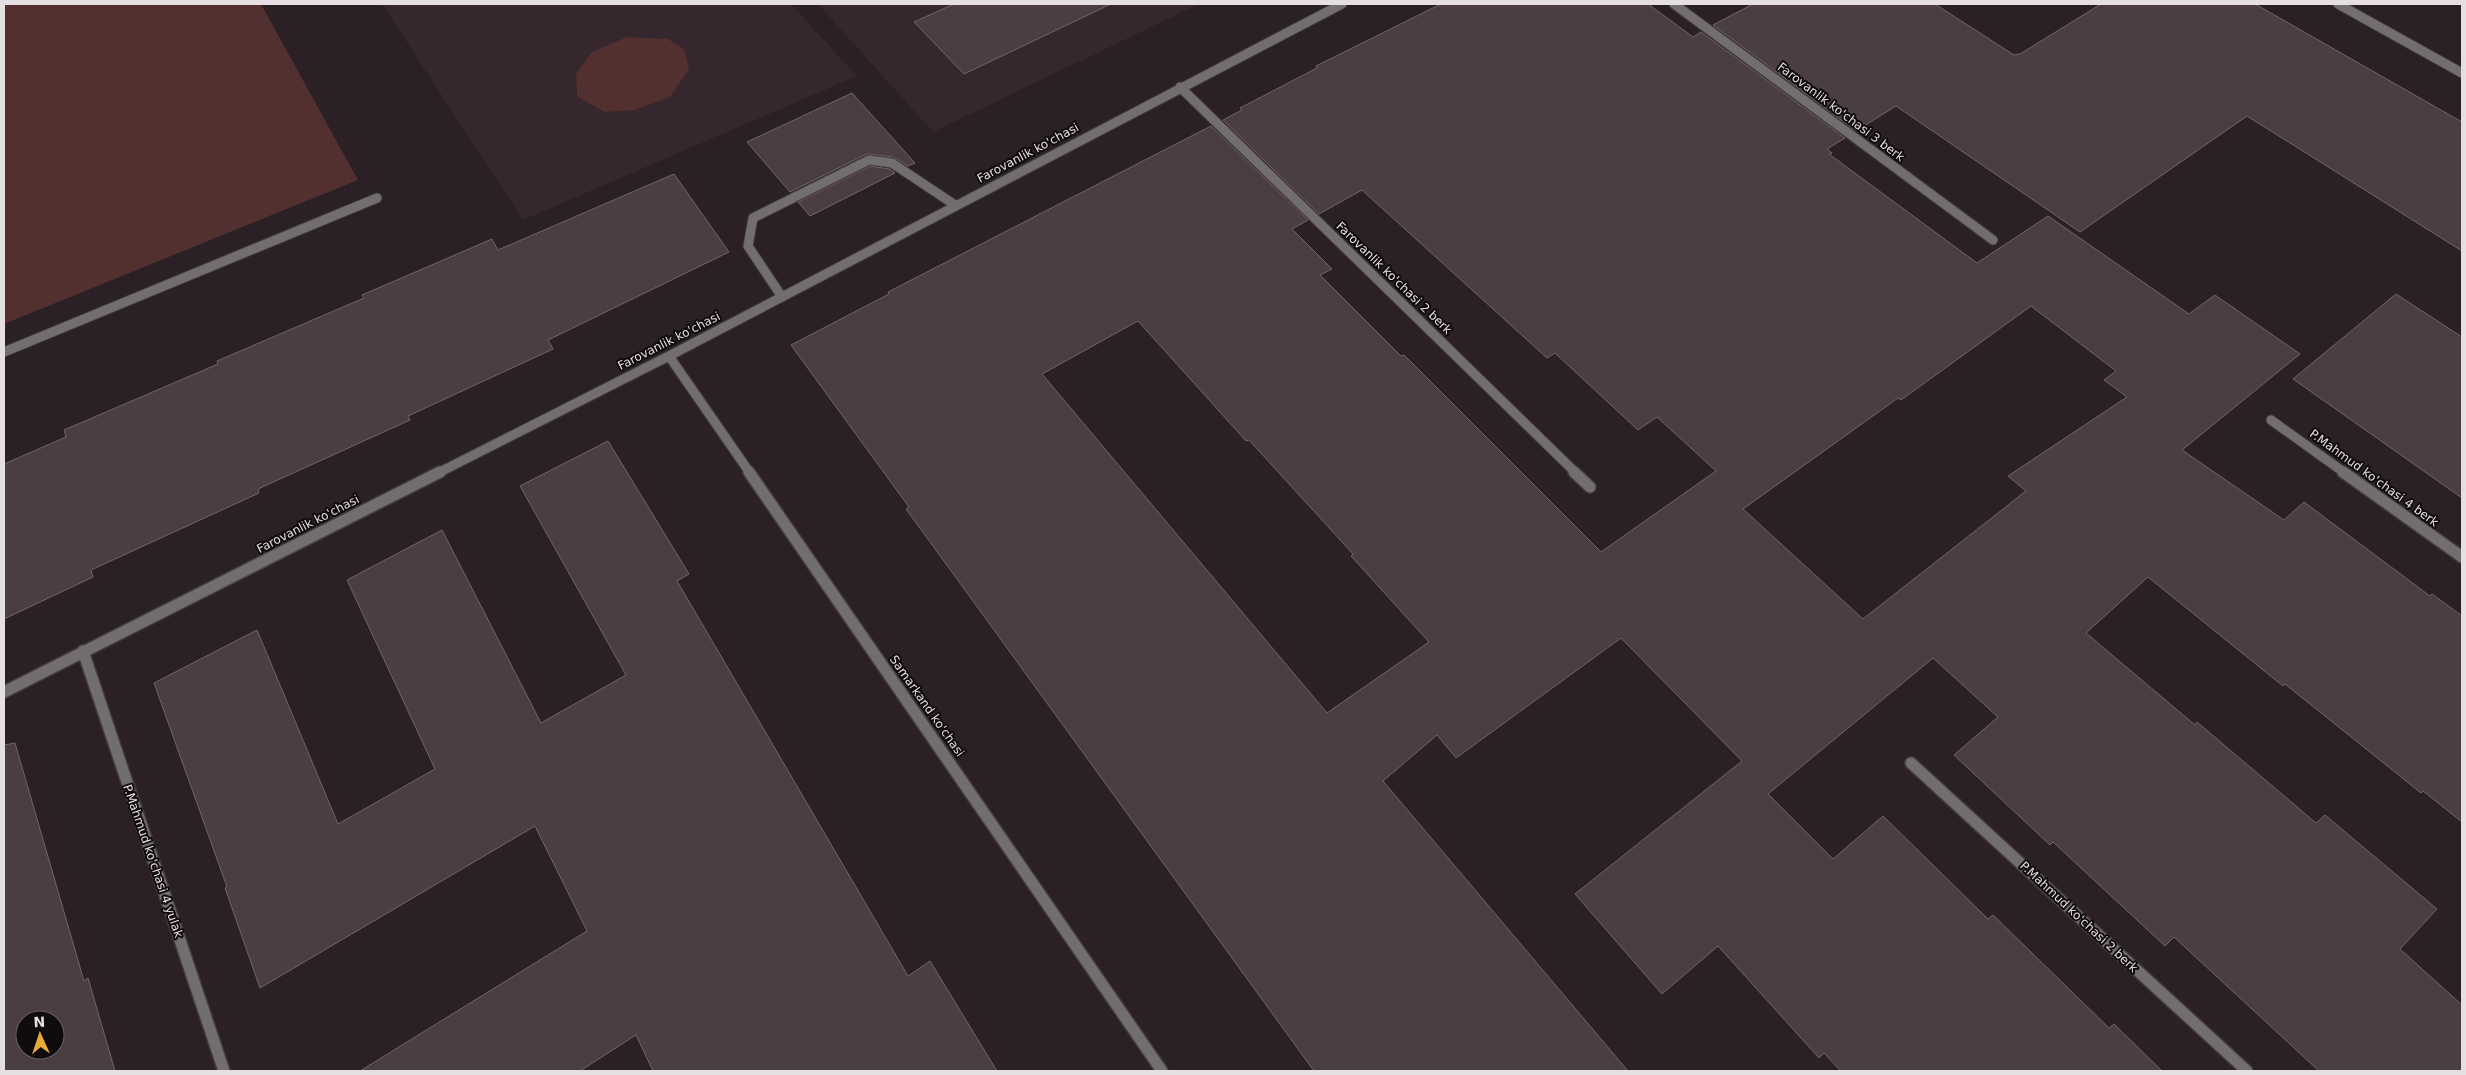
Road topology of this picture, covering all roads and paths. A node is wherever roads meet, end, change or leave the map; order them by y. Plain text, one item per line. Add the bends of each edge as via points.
1 (1342, 4) edge
2 (1674, 4) edge
3 (2338, 4) edge
4 (2462, 73) edge
5 (1180, 87) junction
6 (377, 198) dead end
7 (955, 205) junction
8 (1993, 240) dead end
9 (782, 297) junction
10 (4, 352) edge
11 (669, 356) junction
12 (2271, 420) dead end
13 (1590, 487) dead end
14 (2462, 557) edge
15 (83, 652) junction
16 (4, 692) edge
17 (1911, 763) dead end
18 (224, 1071) edge
19 (1162, 1071) edge
20 (2247, 1071) edge

1 - 5 street, Farovanlik ko'chasi
2 - 8 street, Farovanlik ko'chasi 3 berk
3 - 4 street
5 - 7 street, Farovanlik ko'chasi
5 - 13 street, Farovanlik ko'chasi 2 berk
6 - 10 street
7 - 9 street, Farovanlik ko'chasi
7 - 9 street via 892,163 869,160 753,218 748,246
9 - 11 street, Farovanlik ko'chasi
11 - 15 street, Farovanlik ko'chasi
11 - 19 street, Samarkand ko'chasi
12 - 14 street, P.Mahmud ko'chasi 4 berk
15 - 16 street, Farovanlik ko'chasi
15 - 18 street, P.Mahmud ko'chasi 4 yulak
17 - 20 street, P.Mahmud ko'chasi 2 berk

